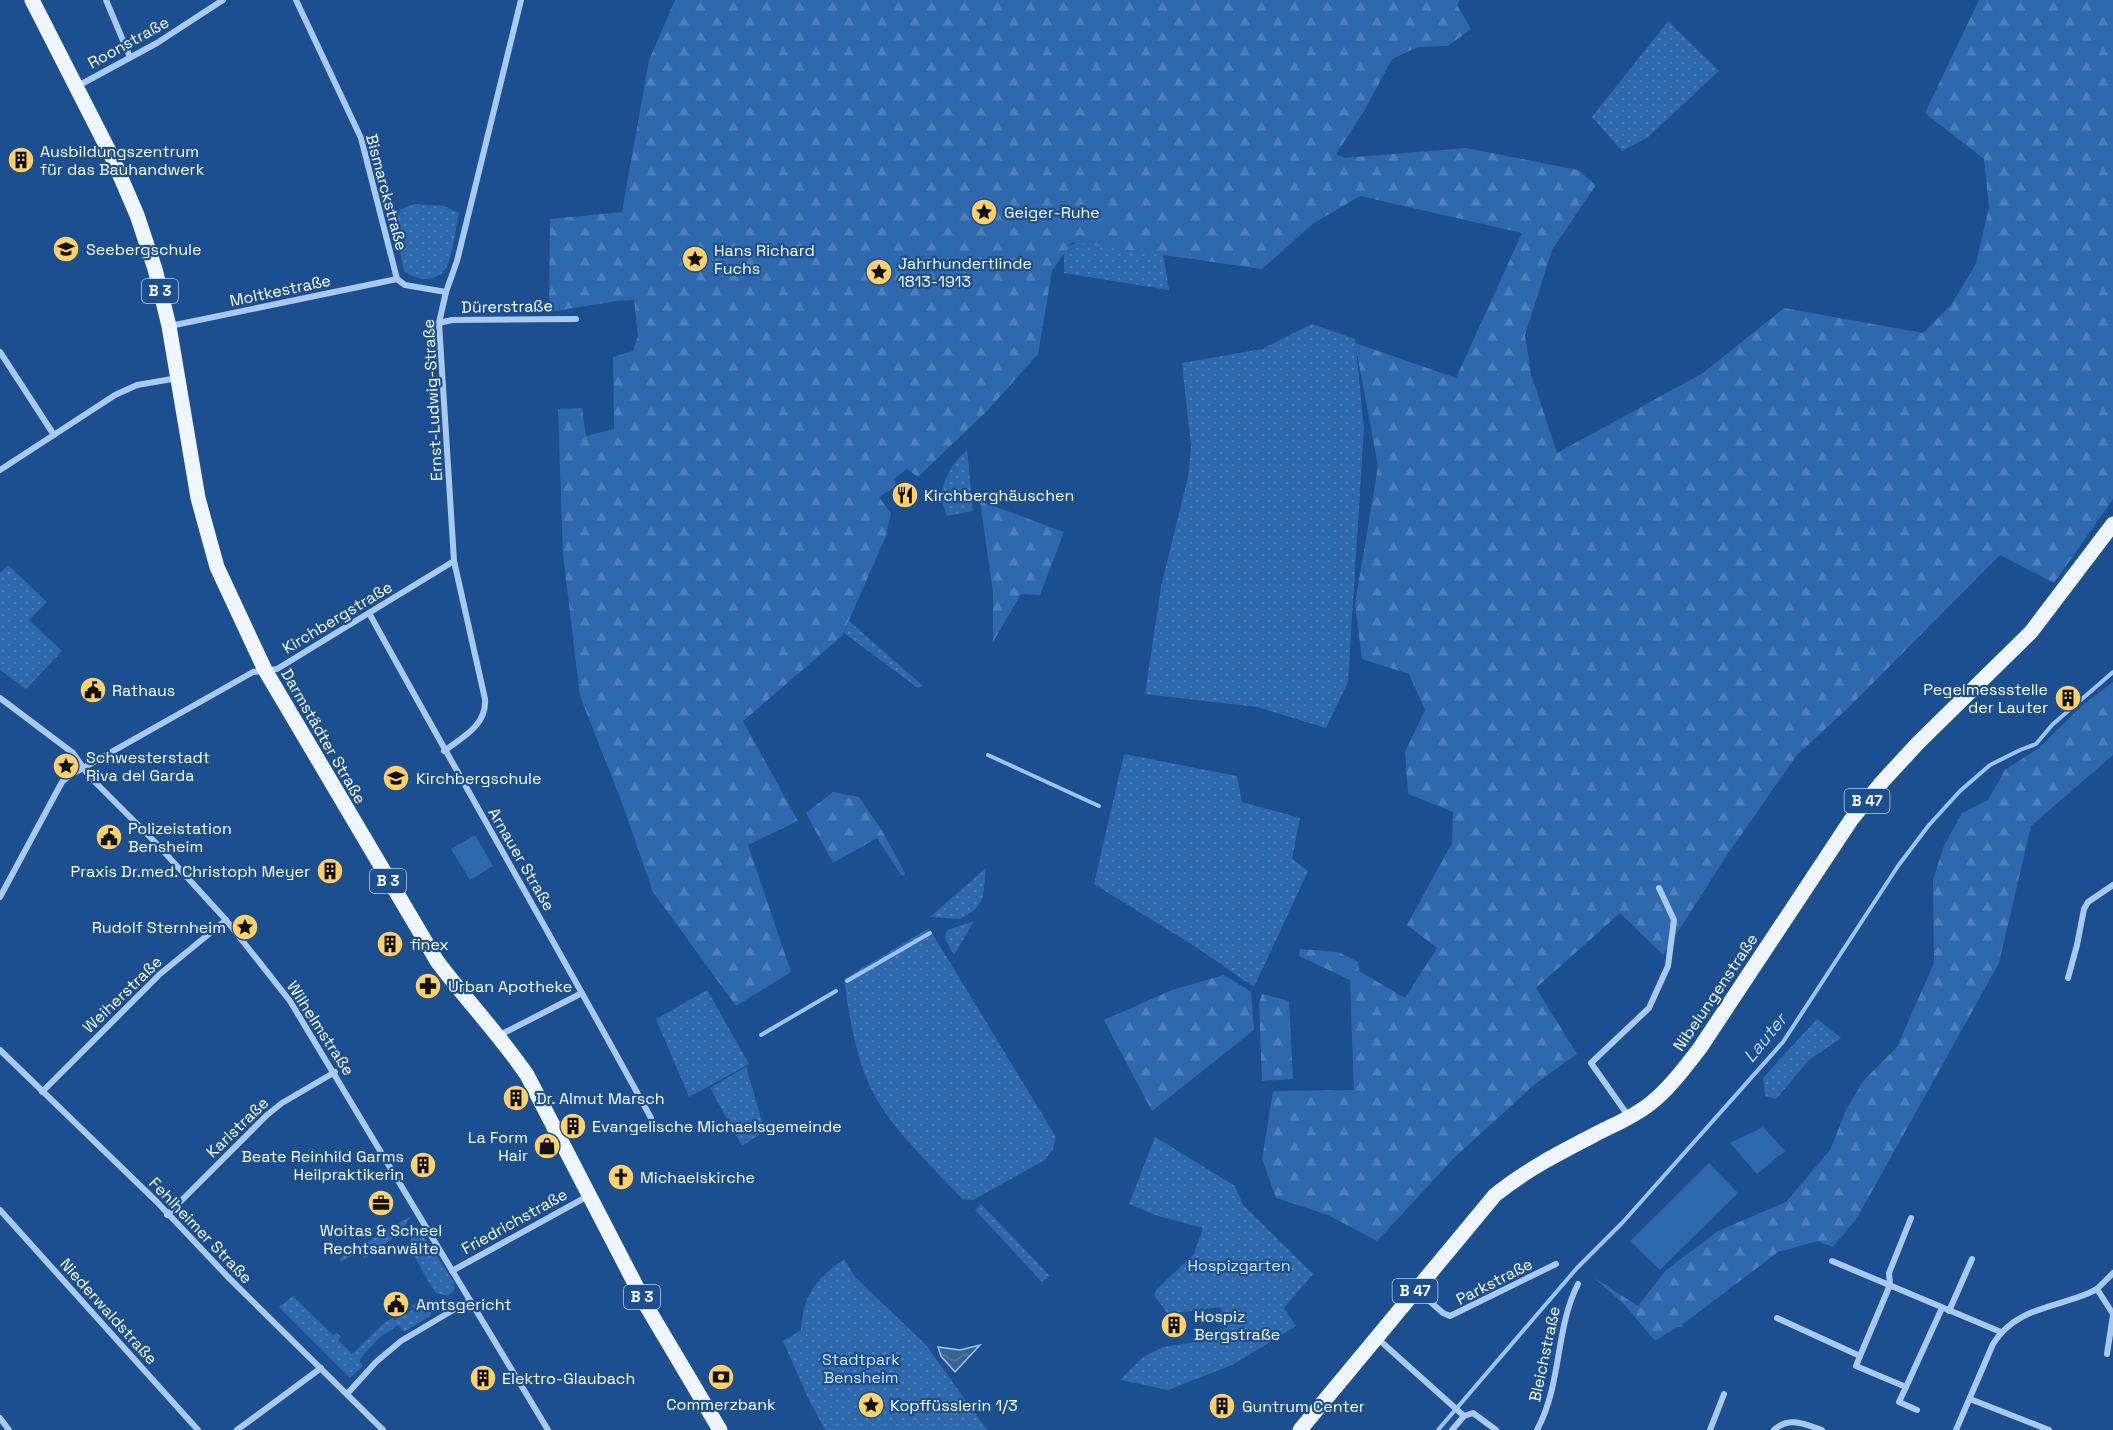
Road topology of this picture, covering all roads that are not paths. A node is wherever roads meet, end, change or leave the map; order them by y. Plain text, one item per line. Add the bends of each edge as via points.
1 (32, 0) edge
2 (106, 0) edge
3 (223, 0) edge
4 (296, 0) edge
5 (521, 0) edge
6 (130, 57) junction
7 (76, 87) junction
8 (397, 279) junction
9 (446, 292) junction
10 (576, 319) dead end
11 (439, 323) junction
12 (169, 326) junction
13 (0, 352) edge
14 (178, 378) junction
15 (54, 435) junction
16 (0, 470) edge
17 (2113, 524) edge
18 (454, 561) junction
19 (369, 613) junction
20 (265, 670) junction
21 (0, 698) edge
22 (444, 751) junction
23 (82, 767) junction
24 (2113, 885) edge
25 (1659, 888) dead end
26 (0, 897) edge
27 (226, 920) junction
28 (2068, 978) dead end
29 (582, 993) junction
30 (498, 1036) junction
31 (0, 1050) edge
32 (334, 1072) junction
33 (42, 1092) junction
34 (1629, 1117) junction
35 (651, 1118) dead end
36 (588, 1196) junction
37 (0, 1210) edge
38 (167, 1215) junction
39 (1911, 1218) dead end
40 (1972, 1259) dead end
41 (1832, 1261) dead end
42 (1556, 1264) dead end
43 (453, 1271) junction
44 (2113, 1273) edge
45 (1578, 1284) dead end
46 (1890, 1285) junction
47 (1416, 1289) junction
48 (2097, 1289) junction
49 (470, 1300) junction
50 (1942, 1308) junction
51 (1949, 1311) junction
52 (2113, 1314) edge
53 (1777, 1318) dead end
54 (2001, 1332) junction
55 (1376, 1337) junction
56 (2107, 1354) dead end
57 (1860, 1356) junction
58 (321, 1368) junction
59 (1906, 1388) junction
60 (347, 1394) junction
61 (1724, 1394) dead end
62 (1970, 1399) junction
63 (1917, 1410) dead end
64 (1463, 1414) junction
65 (0, 1418) edge
66 (9, 1430) edge
67 (198, 1430) edge
68 (237, 1430) edge
69 (382, 1430) edge
70 (548, 1430) edge
71 (720, 1430) edge
72 (1300, 1430) edge
73 (1452, 1430) edge
74 (1496, 1430) edge
75 (1537, 1430) edge
76 (1710, 1430) edge
77 (1774, 1430) edge
78 (1822, 1430) edge
79 (1956, 1430) edge
80 (2049, 1430) edge

1 - 7 main road, Darmstädter Straße / B 3
2 - 6 street
3 - 6 street, Roonstraße
4 - 8 street, Bismarckstraße via 361,138
5 - 9 street, Ernst-Ludwig-Straße via 458,261
6 - 7 street, Roonstraße
7 - 12 main road, Darmstädter Straße / B 3 via 137,215
8 - 9 street via 405,285
8 - 12 street, Moltkestraße
9 - 11 street, Ernst-Ludwig-Straße
10 - 11 street, Dürerstraße
11 - 18 street, Ernst-Ludwig-Straße
12 - 14 main road, Darmstädter Straße / B 3
13 - 15 street
14 - 15 street via 137,385 115,395
14 - 20 main road, Darmstädter Straße / B 3 via 198,498 217,567
15 - 16 street
17 - 34 main road, Nibelungenstraße / B 47 via 2031,632 1882,782 1851,820 1700,1048 1651,1103
18 - 19 street, Kirchbergstraße
18 - 22 street, Ernst-Ludwig-Straße via 485,710 476,726
19 - 20 street, Kirchbergstraße via 277,669
19 - 22 street, Arnauer Straße
20 - 23 street, Kirchbergstraße via 253,672
20 - 30 main road, Darmstädter Straße / B 3 via 437,961
21 - 23 street, Wilhelmstraße via 73,753
22 - 29 street, Arnauer Straße
23 - 26 street, Kirchbergstraße via 62,782
23 - 27 street, Wilhelmstraße
24 - 28 street via 2084,909
25 - 34 street via 1674,920 1668,966 1649,1008 1591,1063
27 - 32 street, Wilhelmstraße via 290,1001
27 - 33 street, Weiherstraße via 160,974
29 - 30 street
29 - 35 street, Arnauer Straße
30 - 36 main road, Darmstädter Straße / B 3 via 527,1075
31 - 33 street, Fehlheimer Straße
32 - 38 street, Karlstraße via 267,1115
32 - 43 street, Wilhelmstraße
33 - 38 street, Fehlheimer Straße
34 - 47 main road, Nibelungenstraße / B 47 via 1516,1178 1481,1210
36 - 43 street, Friedrichstraße
36 - 71 main road, Darmstädter Straße / B 3 via 647,1307
37 - 67 street, Niederwaldstraße
38 - 58 street, Fehlheimer Straße
39 - 46 street via 1888,1273
40 - 51 street
41 - 46 street
42 - 47 street, Parkstraße via 1450,1316
43 - 49 street, Wilhelmstraße
44 - 48 street
45 - 75 street, Bleichstraße via 1569,1303 1552,1391
46 - 50 street
46 - 57 street
47 - 55 main road, Nibelungenstraße / B 47
48 - 52 street
48 - 54 street via 2023,1314
49 - 60 street via 401,1341
49 - 70 street, Wilhelmstraße
50 - 51 street
50 - 59 street
51 - 54 street
52 - 56 street
53 - 57 street
54 - 62 street
55 - 64 street
55 - 72 main road, Nibelungenstraße / B 47
57 - 59 street via 1856,1366
58 - 60 street, Fehlheimer Straße
58 - 68 street
59 - 63 street via 1899,1402
60 - 69 street, Fehlheimer Straße
61 - 76 street
62 - 79 street
62 - 80 street
64 - 73 street
64 - 74 street via 1476,1414
65 - 66 street
77 - 78 street via 1790,1420

